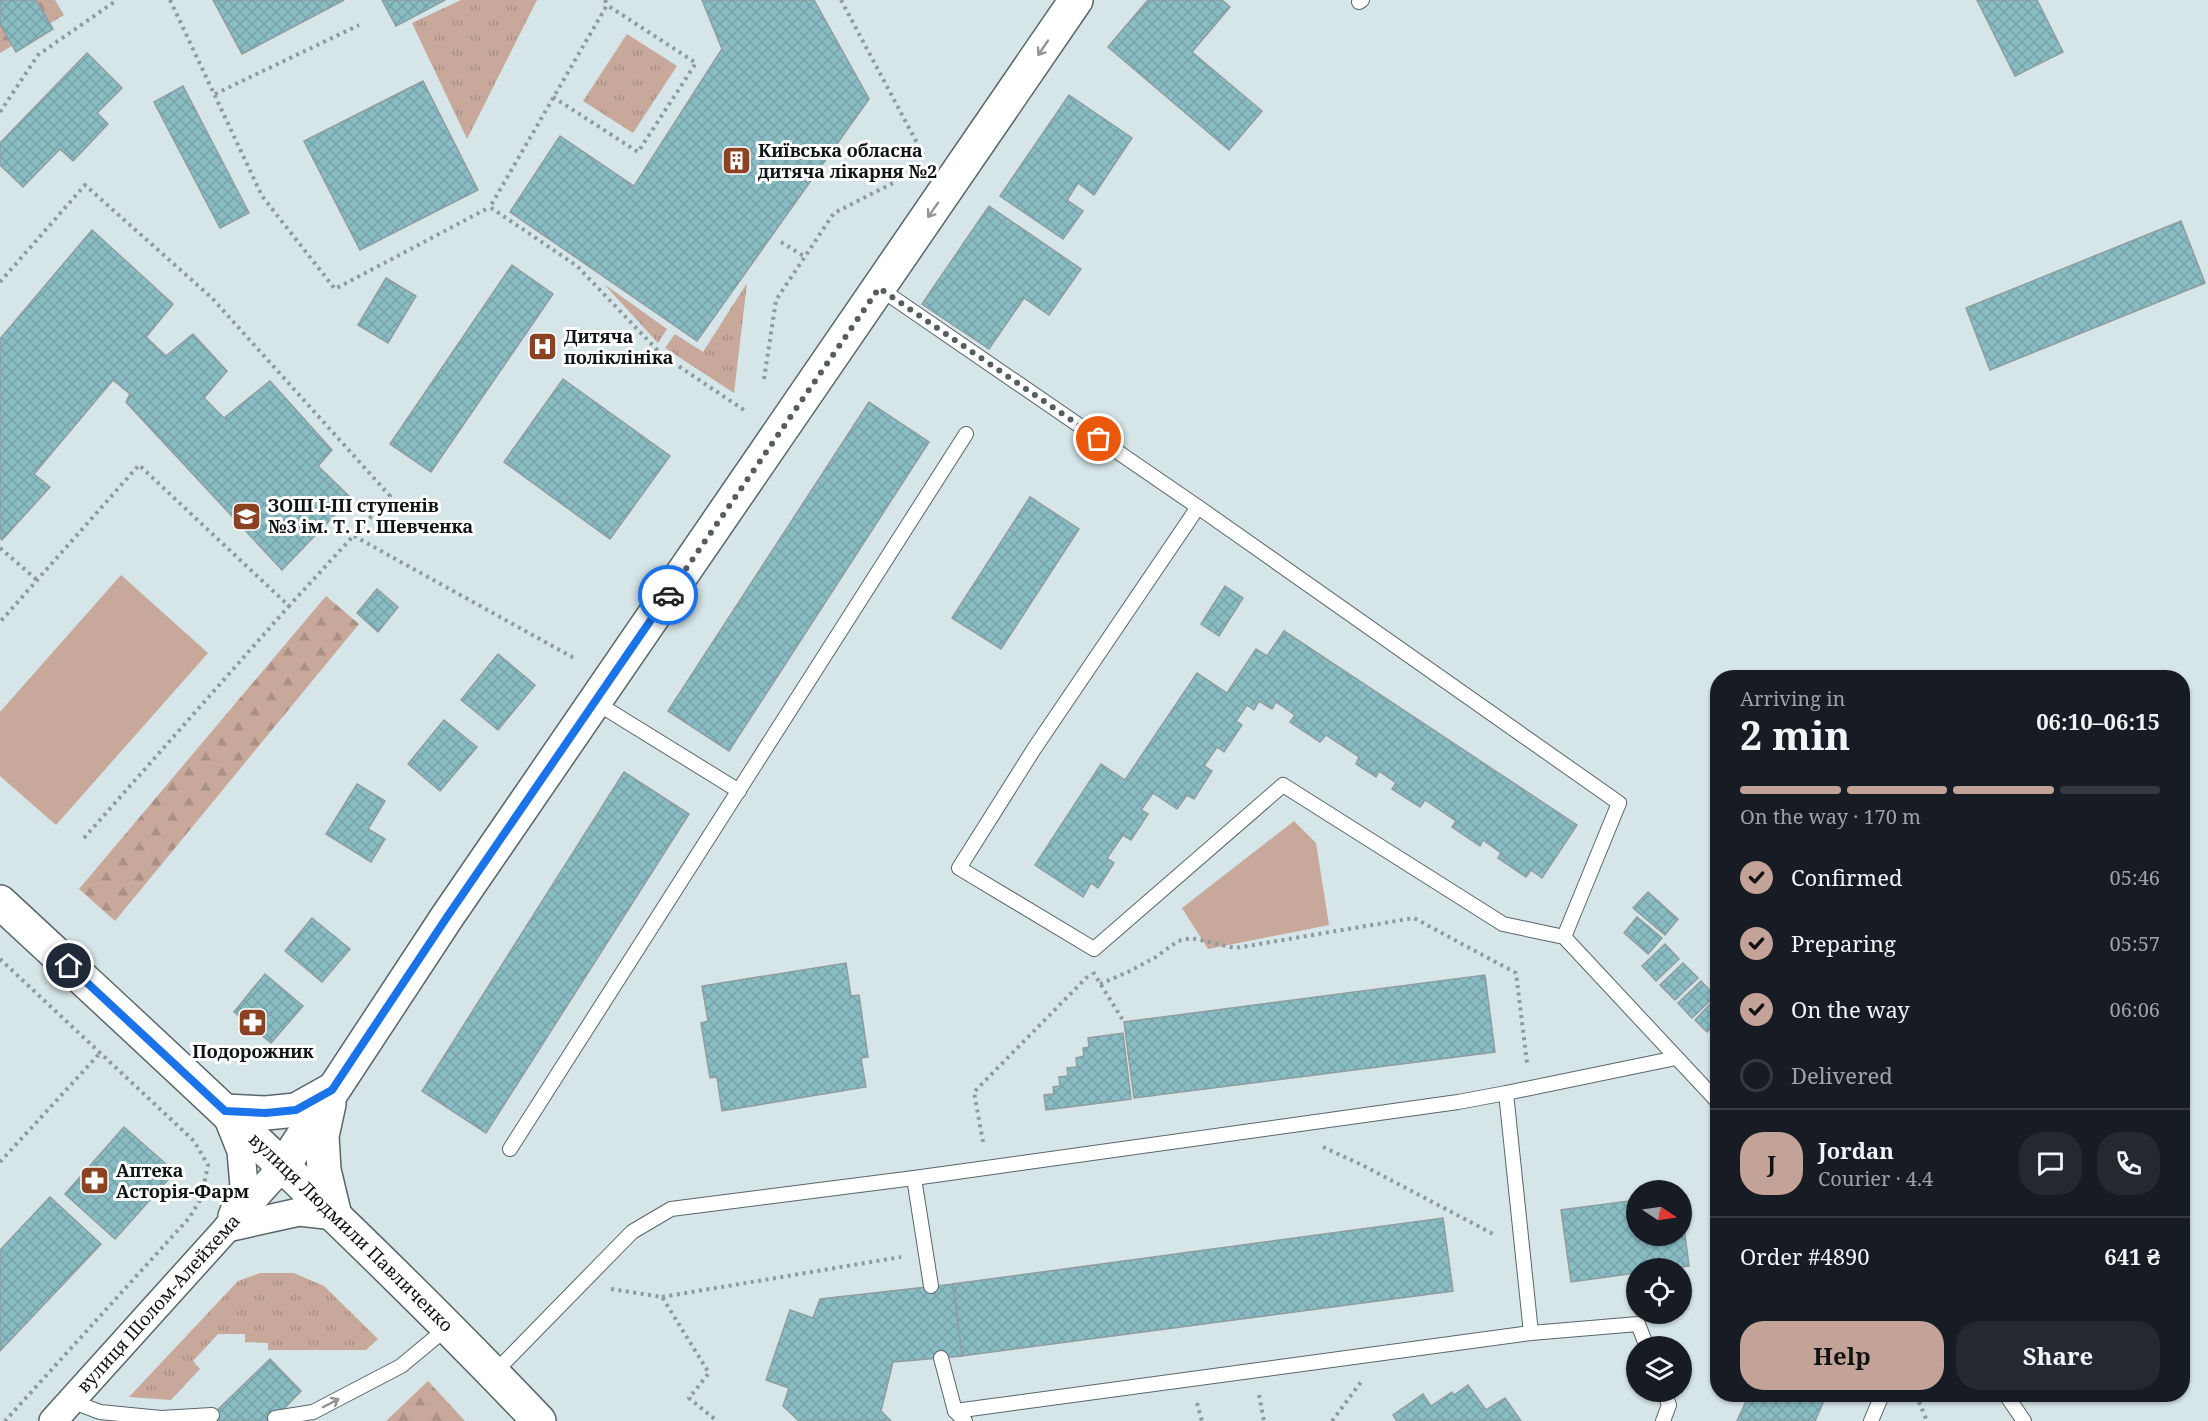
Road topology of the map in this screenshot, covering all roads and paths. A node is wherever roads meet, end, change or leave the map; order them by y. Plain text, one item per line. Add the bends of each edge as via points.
1 (117, 0) edge
2 (170, 0) edge
3 (841, 0) edge
4 (1076, 0) edge
5 (606, 2) edge
6 (359, 25) dead end
7 (214, 94) junction
8 (553, 97) junction
9 (0, 111) edge
10 (897, 181) dead end
11 (944, 194) junction
12 (490, 207) junction
13 (781, 242) dead end
14 (804, 257) junction
15 (0, 282) edge
16 (879, 288) junction
17 (764, 379) dead end
18 (744, 410) dead end
19 (966, 434) dead end
20 (1198, 507) junction
21 (354, 536) junction
22 (0, 548) edge
23 (37, 580) junction
24 (289, 606) junction
25 (0, 622) edge
26 (574, 658) dead end
27 (595, 702) junction
28 (739, 791) junction
29 (84, 838) dead end
30 (0, 902) edge
31 (1564, 937) junction
32 (1094, 949) junction
33 (0, 959) edge
34 (1092, 972) junction
35 (1100, 984) junction
36 (1124, 1022) dead end
37 (100, 1053) junction
38 (1676, 1058) junction
39 (1530, 1088) junction
40 (332, 1090) junction
41 (1506, 1093) junction
42 (1710, 1094) edge
43 (225, 1111) junction
44 (1278, 1127) junction
45 (510, 1149) dead end
46 (0, 1162) edge
47 (284, 1165) junction
48 (988, 1168) junction
49 (914, 1178) junction
50 (335, 1216) junction
51 (227, 1228) junction
52 (1522, 1249) junction
53 (926, 1252) junction
54 (580, 1284) junction
55 (931, 1286) dead end
56 (662, 1297) junction
57 (449, 1327) junction
58 (1531, 1333) junction
59 (1643, 1336) edge
60 (1383, 1353) junction
61 (941, 1358) dead end
62 (494, 1373) junction
63 (71, 1401) junction
64 (1668, 1402) edge
65 (1879, 1402) edge
66 (1919, 1402) edge
67 (2011, 1402) edge
68 (212, 1415) dead end
69 (960, 1416) edge
70 (275, 1418) dead end
71 (5, 1421) edge
72 (53, 1421) edge
73 (540, 1421) edge
74 (717, 1421) edge
75 (1332, 1421) edge
76 (1663, 1421) edge
77 (1871, 1421) edge
78 (1927, 1421) edge
79 (2024, 1421) edge

1 - 9 path via 38,56
2 - 7 path
3 - 11 path
4 -> 11 street, вулиця Шолом-Алейхема
5 - 8 path
5 - 8 path via 696,63 638,152
6 - 7 path
7 - 12 path via 262,196 335,289
8 - 12 path
10 - 14 path via 834,213
11 -> 16 street, вулиця Шолом-Алейхема
12 - 18 path via 577,266 662,355
13 - 14 path
14 - 17 path via 776,300
15 - 21 path via 85,185 212,298 390,496
16 - 20 lane
16 - 27 street, вулиця Шолом-Алейхема
19 - 28 lane
20 - 31 lane via 1619,803
20 - 32 lane via 1034,749 959,868
21 - 24 path
21 - 26 path
22 - 23 path
23 - 24 path via 139,465
23 - 25 path
24 - 29 path
27 - 28 lane
27 - 40 street, вулиця Шолом-Алейхема
28 - 45 lane
30 - 43 street, вулиця Людмили Павличенко
31 - 32 lane via 1503,924 1283,785
31 - 38 lane
32 - 34 path
33 - 37 path
34 - 35 path
34 - 48 path via 974,1092
35 - 36 path
35 - 39 path via 1156,957 1178,941 1191,938 1235,948 1414,918 1516,973
37 - 46 path
37 - 71 path via 194,1141 208,1165 201,1199 189,1218
38 - 39 lane
38 - 42 lane
39 - 41 lane
40 - 43 street via 296,1110
40 - 47 street, вулиця Шолом-Алейхема
40 - 50 street via 322,1136 324,1170
41 - 44 lane
41 - 52 lane
43 - 47 street, вулиця Людмили Павличенко
43 - 51 street via 241,1150 244,1186
44 - 48 lane
44 - 52 path via 1364,1166
47 - 50 street, вулиця Людмили Павличенко
47 - 51 street, вулиця Шолом-Алейхема
48 - 49 lane
49 - 53 lane
49 - 54 lane via 671,1209 632,1232
50 - 51 street via 299,1212
50 - 57 street, вулиця Людмили Павличенко
51 - 63 street, вулиця Шолом-Алейхема
52 - 58 lane
53 - 55 lane
53 - 56 path
54 - 56 path
54 - 62 lane
56 - 74 path via 709,1372 689,1398
57 - 62 street, вулиця Людмили Павличенко
70 -> 57 lane via 314,1412 401,1366
58 - 59 lane via 1638,1324
58 - 60 lane
60 - 69 lane
60 - 75 path
61 - 69 lane
62 - 73 street, вулиця Людмили Павличенко
63 - 68 lane via 100,1412 161,1418
63 - 72 street, вулиця Шолом-Алейхема
64 - 76 lane
65 - 77 lane
66 - 78 path
67 - 79 lane

